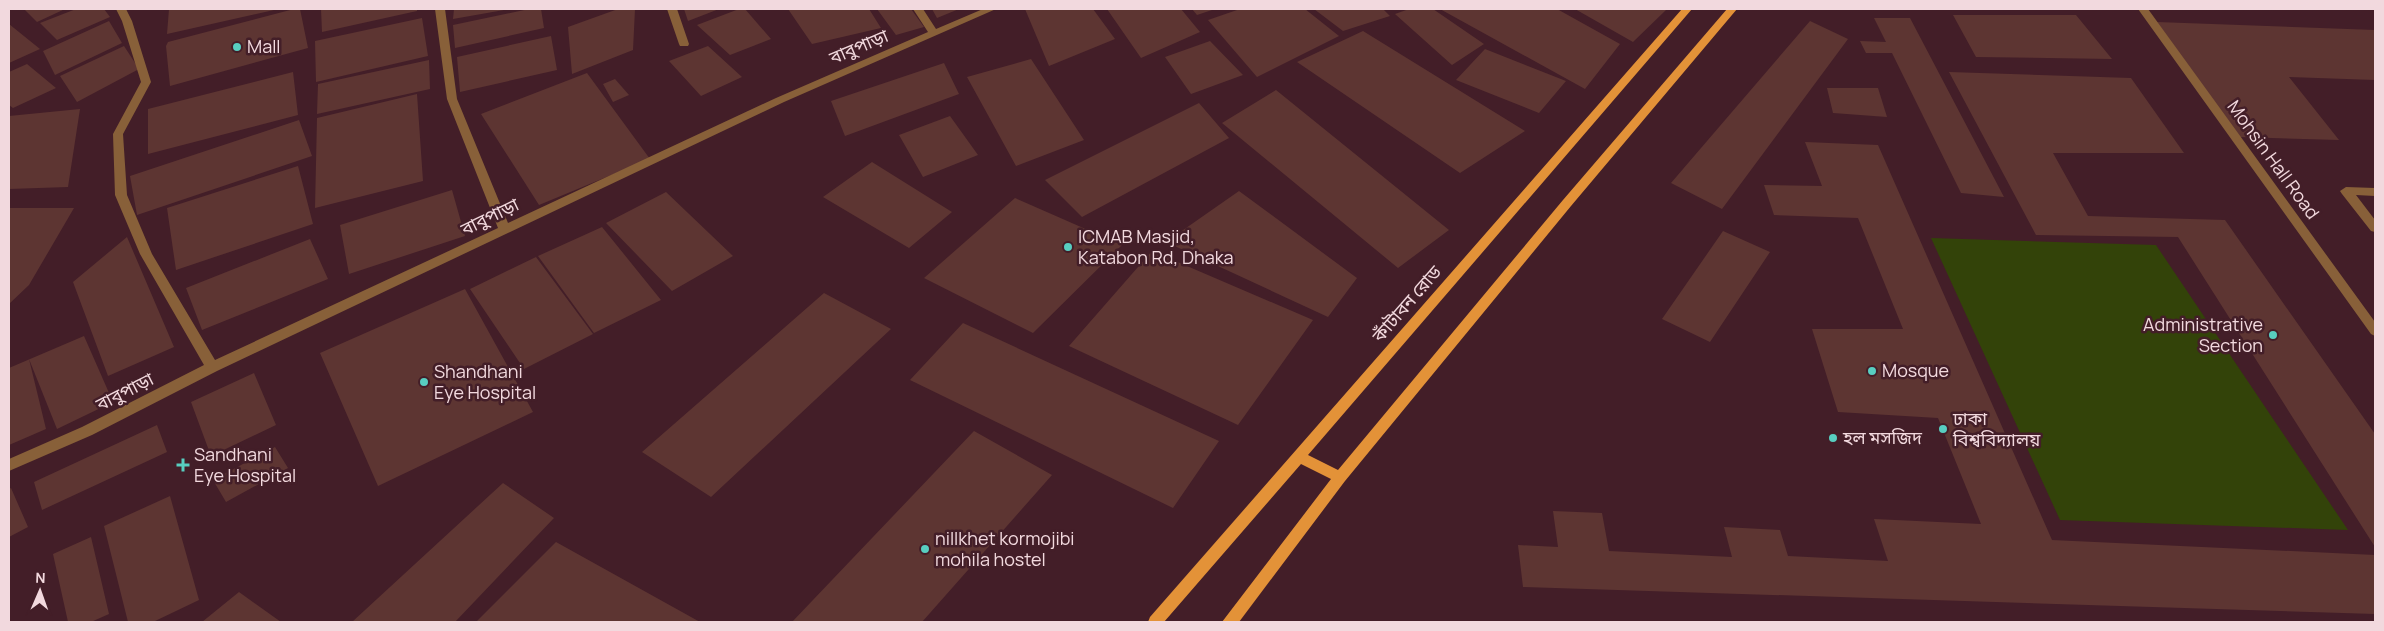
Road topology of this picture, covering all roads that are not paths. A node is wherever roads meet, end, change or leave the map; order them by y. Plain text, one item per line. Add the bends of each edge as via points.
1 (121, 9) edge
2 (440, 9) edge
3 (672, 9) edge
4 (918, 9) edge
5 (992, 9) edge
6 (1687, 9) edge
7 (1732, 9) edge
8 (2143, 9) edge
9 (934, 34) junction
10 (684, 44) dead end
11 (2375, 192) edge
12 (2375, 228) edge
13 (504, 229) junction
14 (2375, 331) edge
15 (212, 367) junction
16 (1298, 456) junction
17 (9, 465) edge
18 (1340, 477) junction
19 (1155, 622) edge
20 (1230, 622) edge

1 - 15 street via 146,82 118,134 121,195 146,254
2 - 13 street via 452,99
3 - 10 street
4 - 9 street
5 - 9 street, বাবুপাড়া
6 - 16 main road, কাঁটাবন রোড
7 - 18 main road
8 - 14 street, Mohsin Hall Road
9 - 13 street, বাবুপাড়া via 780,100
11 - 12 street via 2346,191
13 - 15 street, বাবুপাড়া
15 - 17 street, বাবুপাড়া via 87,431
16 - 18 main road
16 - 19 main road, কাঁটাবন রোড
18 - 20 main road

